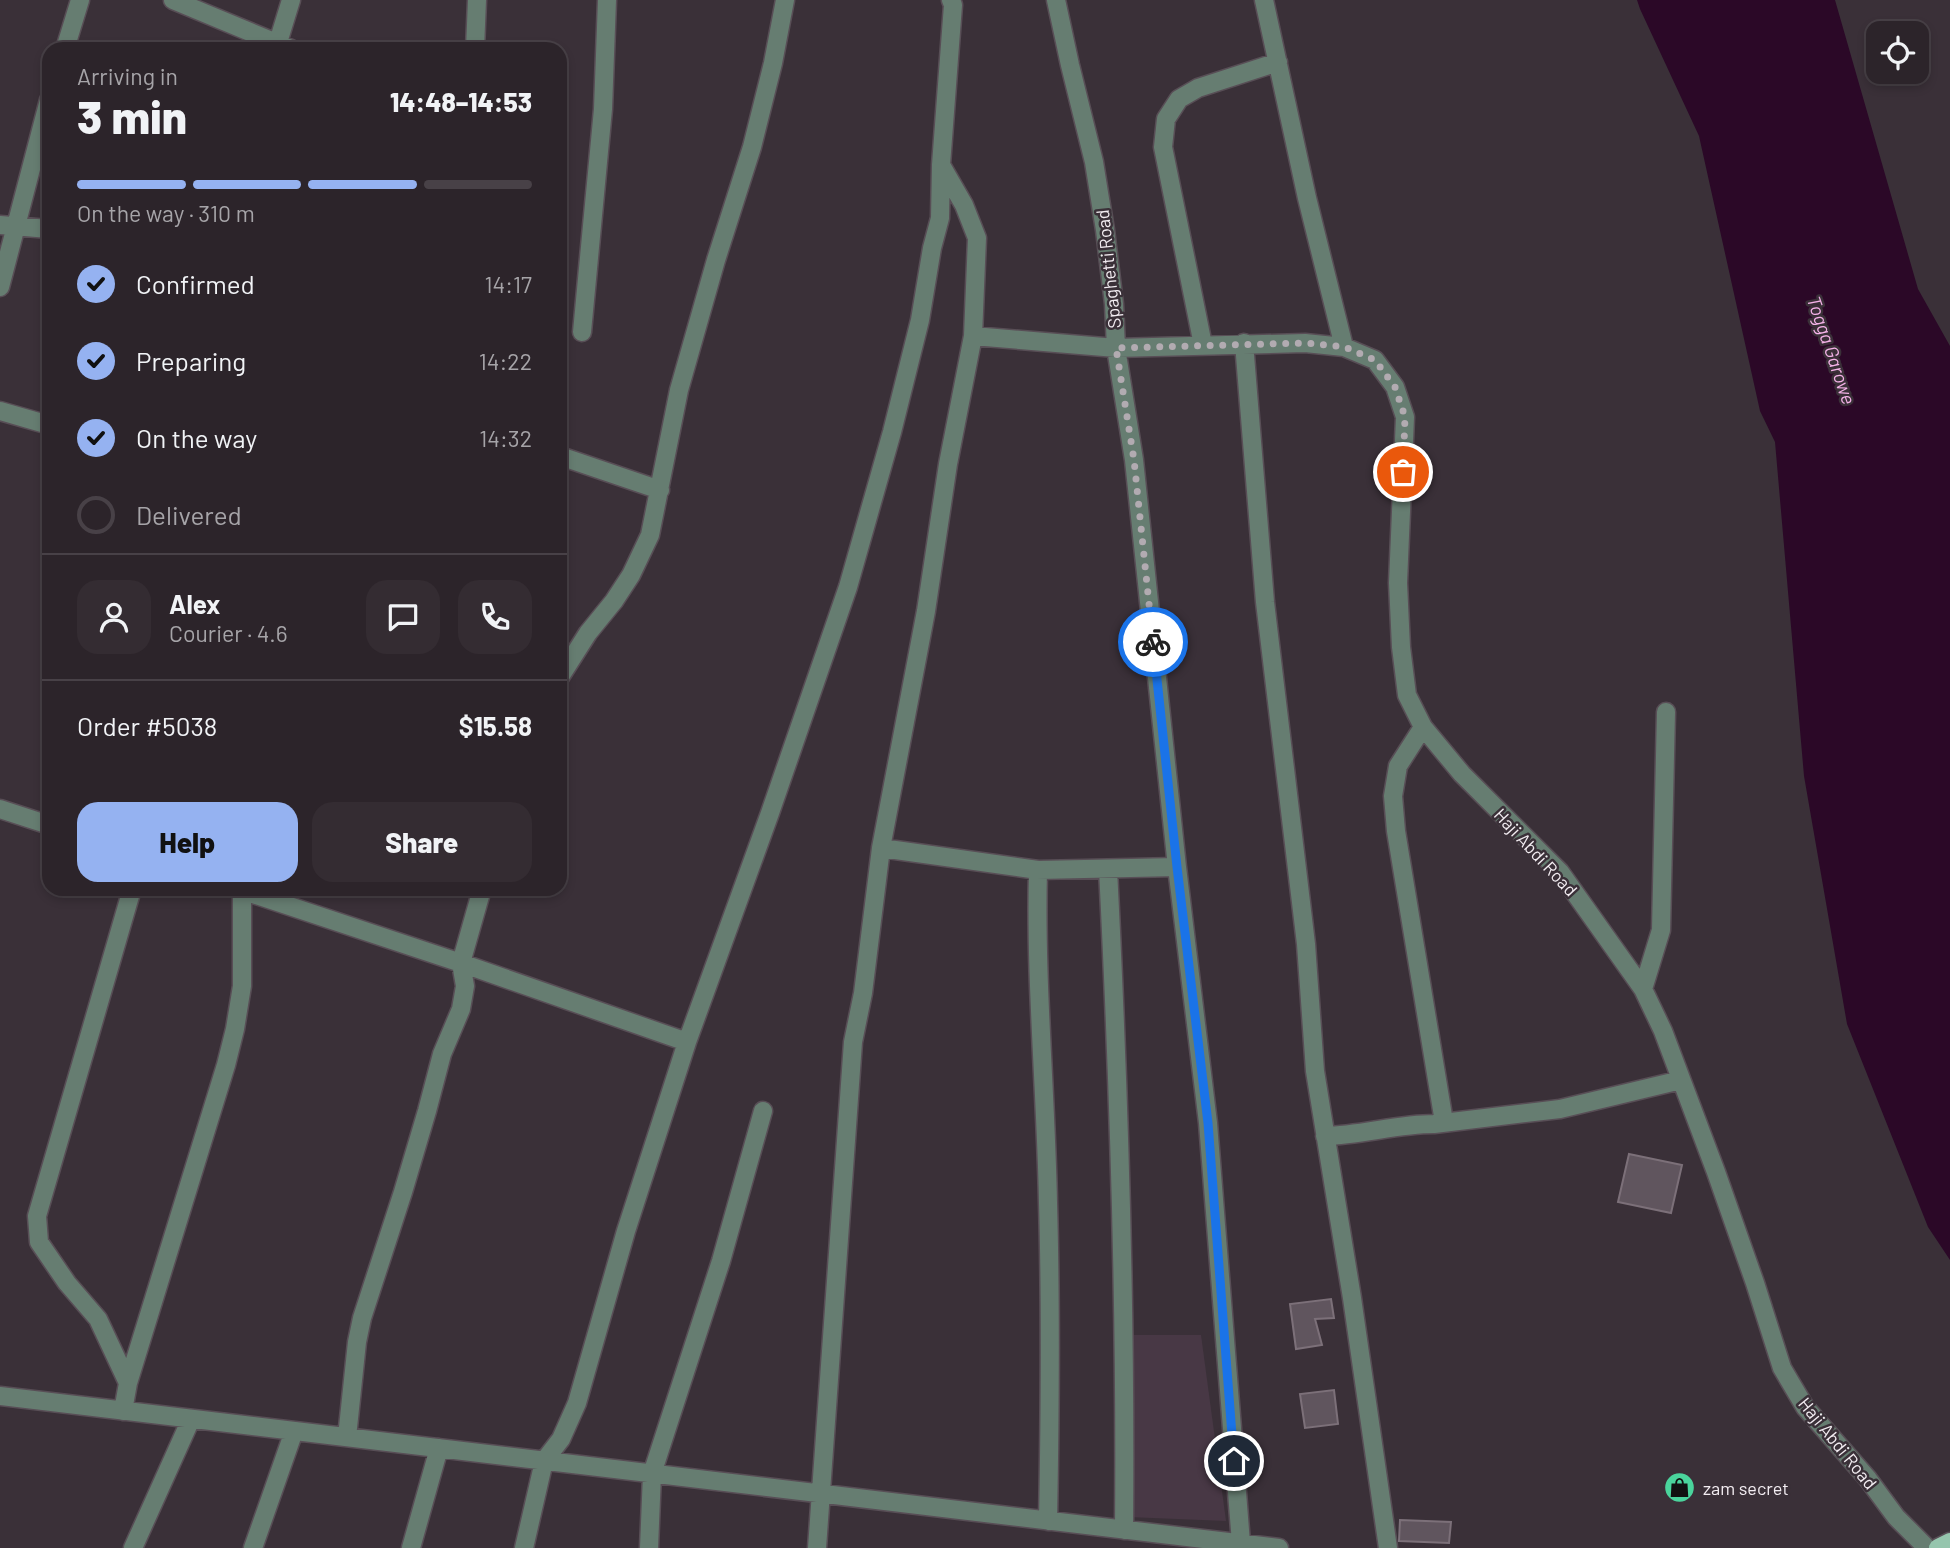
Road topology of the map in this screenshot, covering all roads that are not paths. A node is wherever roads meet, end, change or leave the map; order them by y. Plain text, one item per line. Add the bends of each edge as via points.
1 (80, 0) edge
2 (173, 0) edge
3 (291, 0) edge
4 (477, 0) edge
5 (607, 0) edge
6 (785, 0) edge
7 (951, 0) edge
8 (1056, 0) edge
9 (1264, 0) edge
10 (67, 42) edge
11 (270, 42) edge
12 (283, 42) edge
13 (475, 42) edge
14 (1278, 61) junction
15 (42, 122) edge
16 (941, 165) junction
17 (8, 226) edge
18 (42, 228) edge
19 (0, 287) edge
20 (582, 332) dead end
21 (973, 336) junction
22 (1244, 343) junction
23 (1203, 345) junction
24 (1345, 347) junction
25 (1116, 348) junction
26 (0, 411) edge
27 (42, 423) edge
28 (567, 458) edge
29 (660, 490) junction
30 (567, 666) edge
31 (1666, 712) dead end
32 (1423, 727) junction
33 (0, 808) edge
34 (42, 823) edge
35 (881, 848) junction
36 (1177, 867) junction
37 (1108, 869) junction
38 (1038, 870) junction
39 (130, 896) edge
40 (240, 896) edge
41 (261, 896) edge
42 (480, 896) edge
43 (461, 963) junction
44 (1643, 989) junction
45 (687, 1042) junction
46 (1681, 1080) junction
47 (763, 1111) dead end
48 (1444, 1122) junction
49 (1325, 1136) junction
50 (128, 1383) junction
51 (0, 1396) edge
52 (123, 1411) junction
53 (191, 1419) junction
54 (294, 1431) junction
55 (346, 1437) junction
56 (439, 1448) junction
57 (544, 1461) junction
58 (652, 1474) junction
59 (822, 1494) junction
60 (1048, 1521) junction
61 (1124, 1530) junction
62 (1950, 1542) edge
63 (1241, 1543) junction
64 (133, 1548) edge
65 (253, 1548) edge
66 (411, 1548) edge
67 (524, 1548) edge
68 (649, 1548) edge
69 (817, 1548) edge
70 (1279, 1548) edge
71 (1388, 1548) edge
72 (1927, 1548) edge
73 (1938, 1548) edge

1 - 10 street
2 - 11 street
3 - 12 street
4 - 13 street
5 - 20 street via 603,109
6 - 29 street via 752,147 679,390
7 - 16 street
8 - 25 street, Spaghetti Road via 1094,162
9 - 14 street
14 - 23 street via 1198,88 1179,99 1166,119 1163,147
14 - 24 street
15 - 17 street
16 - 21 street via 977,238
16 - 45 street via 940,218 920,320 848,587
17 - 18 street
17 - 19 street
21 - 25 street, Haji Abdi Road
21 - 35 street
22 - 23 street, Haji Abdi Road
22 - 24 street, Haji Abdi Road
22 - 49 street via 1265,603
23 - 25 street, Haji Abdi Road
24 - 32 street, Haji Abdi Road via 1375,360 1395,387 1405,417 1398,583 1401,647 1407,695
25 - 36 street, Spaghetti Road via 1134,460
26 - 27 street
28 - 29 street
29 - 30 street via 650,535 631,575
31 - 44 street via 1661,930
32 - 44 street, Haji Abdi Road via 1462,774 1560,872
32 - 48 street via 1398,766 1393,796
33 - 34 street
35 - 38 street
35 - 59 street via 853,1042
36 - 37 street
36 - 63 street, Spaghetti Road via 1208,1123
37 - 38 street
37 - 61 street via 1123,1272
38 - 60 street via 1048,1202
39 - 50 street via 37,1216 39,1241 98,1320
40 - 50 street via 242,986 235,1029
41 - 43 street
42 - 43 street
43 - 45 street
43 - 55 street via 465,986 461,1009 442,1054 362,1318
44 - 46 street, Haji Abdi Road
45 - 57 street via 577,1403 561,1439
46 - 48 street via 1580,1105
46 - 72 street, Haji Abdi Road via 1782,1368 1805,1407
47 - 58 street via 721,1261
48 - 49 street
49 - 71 street
50 - 52 street
51 - 52 street
52 - 53 street
53 - 54 street
53 - 64 street
54 - 55 street
54 - 65 street
55 - 56 street
56 - 57 street
56 - 66 street
57 - 58 street
57 - 67 street
58 - 59 street
58 - 68 street
59 - 60 street
59 - 69 street
60 - 61 street
61 - 63 street
62 - 73 main road
63 - 70 street

